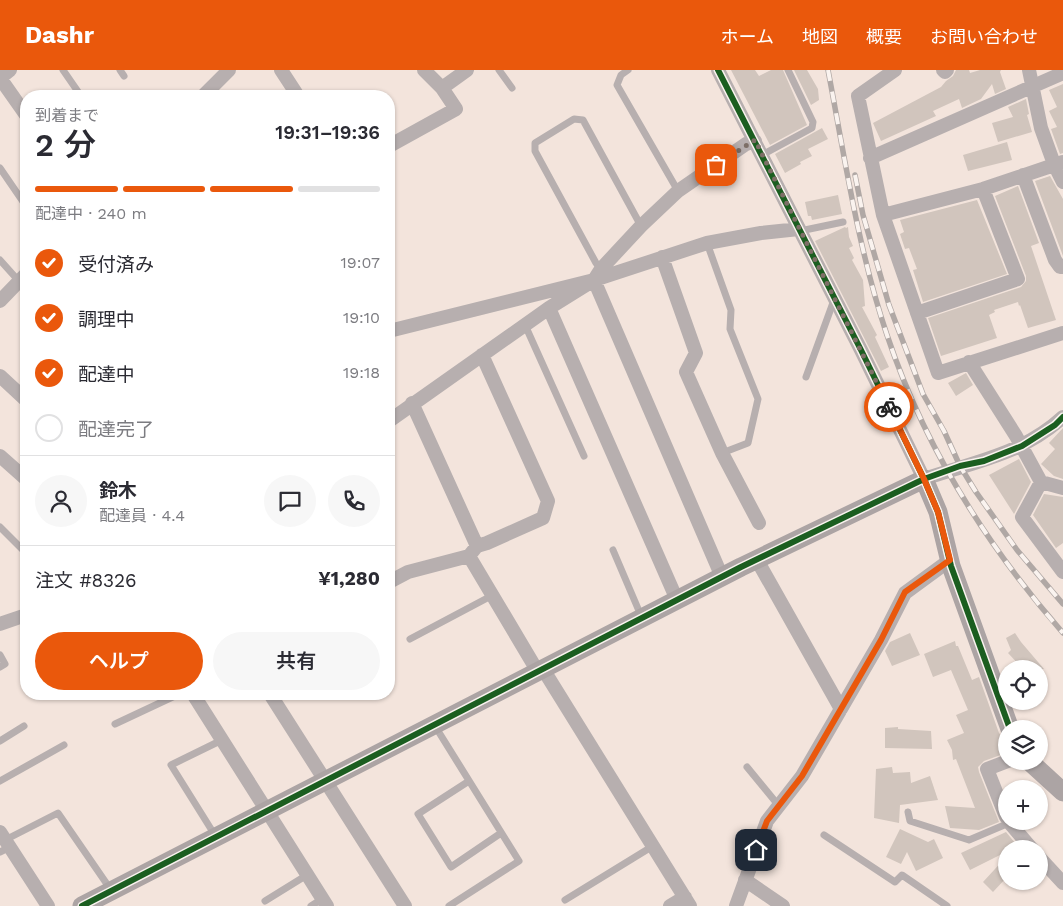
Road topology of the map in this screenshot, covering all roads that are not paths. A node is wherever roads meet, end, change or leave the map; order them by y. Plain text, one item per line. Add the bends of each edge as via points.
1 (10, 70) edge
2 (63, 70) edge
3 (229, 70) edge
4 (281, 70) edge
5 (424, 70) edge
6 (467, 70) edge
7 (499, 70) edge
8 (628, 70) edge
9 (718, 70) edge
10 (788, 70) edge
11 (895, 70) edge
12 (943, 70) edge
13 (947, 70) edge
14 (1029, 70) edge
15 (1063, 73) edge
16 (0, 78) edge
17 (1034, 86) junction
18 (442, 88) junction
19 (512, 88) dead end
20 (77, 90) edge
21 (209, 90) edge
22 (294, 90) edge
23 (20, 106) edge
24 (755, 140) junction
25 (395, 143) edge
26 (762, 155) junction
27 (870, 158) junction
28 (1059, 163) edge
29 (0, 168) edge
30 (1023, 175) junction
31 (1063, 182) edge
32 (982, 189) junction
33 (678, 191) junction
34 (20, 197) edge
35 (883, 215) junction
36 (843, 222) dead end
37 (641, 226) junction
38 (800, 230) junction
39 (707, 243) junction
40 (662, 257) junction
41 (0, 260) edge
42 (1063, 267) edge
43 (598, 274) junction
44 (20, 278) edge
45 (20, 285) edge
46 (835, 299) junction
47 (0, 300) edge
48 (549, 308) junction
49 (917, 313) junction
50 (525, 325) junction
51 (395, 329) edge
52 (1063, 334) edge
53 (482, 355) junction
54 (969, 362) junction
55 (0, 376) edge
56 (806, 378) dead end
57 (20, 394) edge
58 (412, 403) junction
59 (395, 416) edge
60 (1063, 417) edge
61 (1022, 446) junction
62 (722, 453) junction
63 (0, 456) edge
64 (584, 456) dead end
65 (20, 474) edge
66 (924, 479) junction
67 (1041, 482) junction
68 (1063, 488) edge
69 (759, 523) dead end
70 (0, 527) edge
71 (20, 547) edge
72 (613, 550) dead end
73 (473, 551) junction
74 (757, 560) junction
75 (950, 560) junction
76 (1063, 572) edge
77 (722, 577) junction
78 (395, 579) edge
79 (493, 595) junction
80 (677, 600) junction
81 (20, 616) edge
82 (642, 618) junction
83 (0, 624) edge
84 (410, 639) dead end
85 (0, 655) edge
86 (0, 667) edge
87 (540, 671) junction
88 (165, 700) edge
89 (197, 700) edge
90 (275, 700) edge
91 (841, 709) junction
92 (1007, 720) edge
93 (115, 724) dead end
94 (434, 725) junction
95 (24, 726) dead end
96 (222, 740) junction
97 (0, 741) edge
98 (64, 745) dead end
99 (998, 765) edge
100 (747, 767) dead end
101 (1038, 770) edge
102 (325, 781) junction
103 (469, 781) junction
104 (0, 782) edge
105 (1063, 792) edge
106 (998, 797) edge
107 (779, 806) junction
108 (266, 812) junction
109 (908, 812) dead end
110 (998, 826) edge
111 (1016, 830) edge
112 (501, 833) junction
113 (824, 835) dead end
114 (217, 838) junction
115 (1024, 840) edge
116 (4, 843) edge
117 (653, 846) junction
118 (1048, 866) edge
119 (307, 874) junction
120 (745, 880) junction
121 (1063, 883) edge
122 (112, 891) junction
123 (566, 900) dead end
124 (265, 901) dead end
125 (688, 901) edge
126 (320, 904) edge
127 (48, 906) edge
128 (82, 906) edge
129 (405, 906) edge
130 (449, 906) edge
131 (670, 906) edge
132 (736, 906) edge
133 (783, 906) edge
134 (947, 906) edge

1 - 16 street
2 - 20 lane
3 - 21 street
4 - 22 street
5 - 18 street
6 - 18 street
7 - 19 lane
8 - 33 lane via 620,75 617,85
9 - 24 street
10 - 26 lane via 812,128
11 - 27 street via 858,96
12 - 13 street
14 - 17 street
15 - 17 street
16 - 23 street
17 - 27 street
17 - 28 street via 1042,128
18 - 25 street via 456,109
24 - 26 street
24 - 33 street
26 - 38 street
27 - 35 street
28 - 30 street
28 - 31 street
29 - 34 lane
30 - 32 street
30 - 42 street via 1055,260
32 - 35 street
32 - 49 street via 1018,279
33 - 37 street
35 - 49 street
36 - 38 lane
37 - 43 street
37 - 43 lane via 583,120 574,119 535,143 535,151 596,263
38 - 39 street
38 - 46 street
39 - 40 street
39 - 62 lane via 731,310 730,329 758,398 748,443
40 - 43 street
40 - 62 street via 696,353 686,372
41 - 44 lane
43 - 48 street
43 - 51 street
43 - 77 street
45 - 47 street
46 - 56 lane
46 - 66 street
48 - 50 street
48 - 80 street
49 - 54 street via 938,373
50 - 53 street
50 - 64 lane
52 - 54 street
53 - 58 street
53 - 73 street via 548,501 544,518
54 - 61 street
55 - 57 street
58 - 59 street
58 - 73 street
60 - 61 street
61 - 66 street
61 - 67 street
62 - 69 street
63 - 65 street
66 - 74 street
66 - 75 street via 938,512
67 - 68 street
67 - 76 street via 1022,517
70 - 71 lane
72 - 82 lane
73 - 78 street
73 - 79 street
74 - 77 street
74 - 91 street
75 - 91 street via 905,592
75 - 92 street
77 - 80 street
79 - 84 lane
79 - 87 street
80 - 82 street
81 - 83 street
82 - 87 street
85 - 86 lane via 6,664
87 - 94 street
87 - 117 street
88 - 93 lane
89 - 96 street
90 - 102 street
91 - 107 street via 802,776
94 - 102 street
94 - 103 lane
95 - 97 lane
96 - 108 street
96 - 114 lane via 171,765
98 - 104 lane
99 - 106 street via 987,770
100 - 107 lane
101 - 105 street
102 - 108 street
102 - 129 street
103 - 112 lane
103 - 112 lane via 418,814 451,867
107 - 120 street via 767,821
108 - 114 street
108 - 119 street
109 - 110 lane via 910,821 969,840
111 - 115 street
112 - 130 lane via 519,861
113 - 134 lane via 895,882 902,874
114 - 122 street
116 - 122 lane via 58,813
116 - 127 street
117 - 123 lane
117 - 125 street
118 - 121 street
119 - 124 lane
119 - 126 street
120 - 132 street
120 - 133 street
122 - 128 street
125 - 131 street

